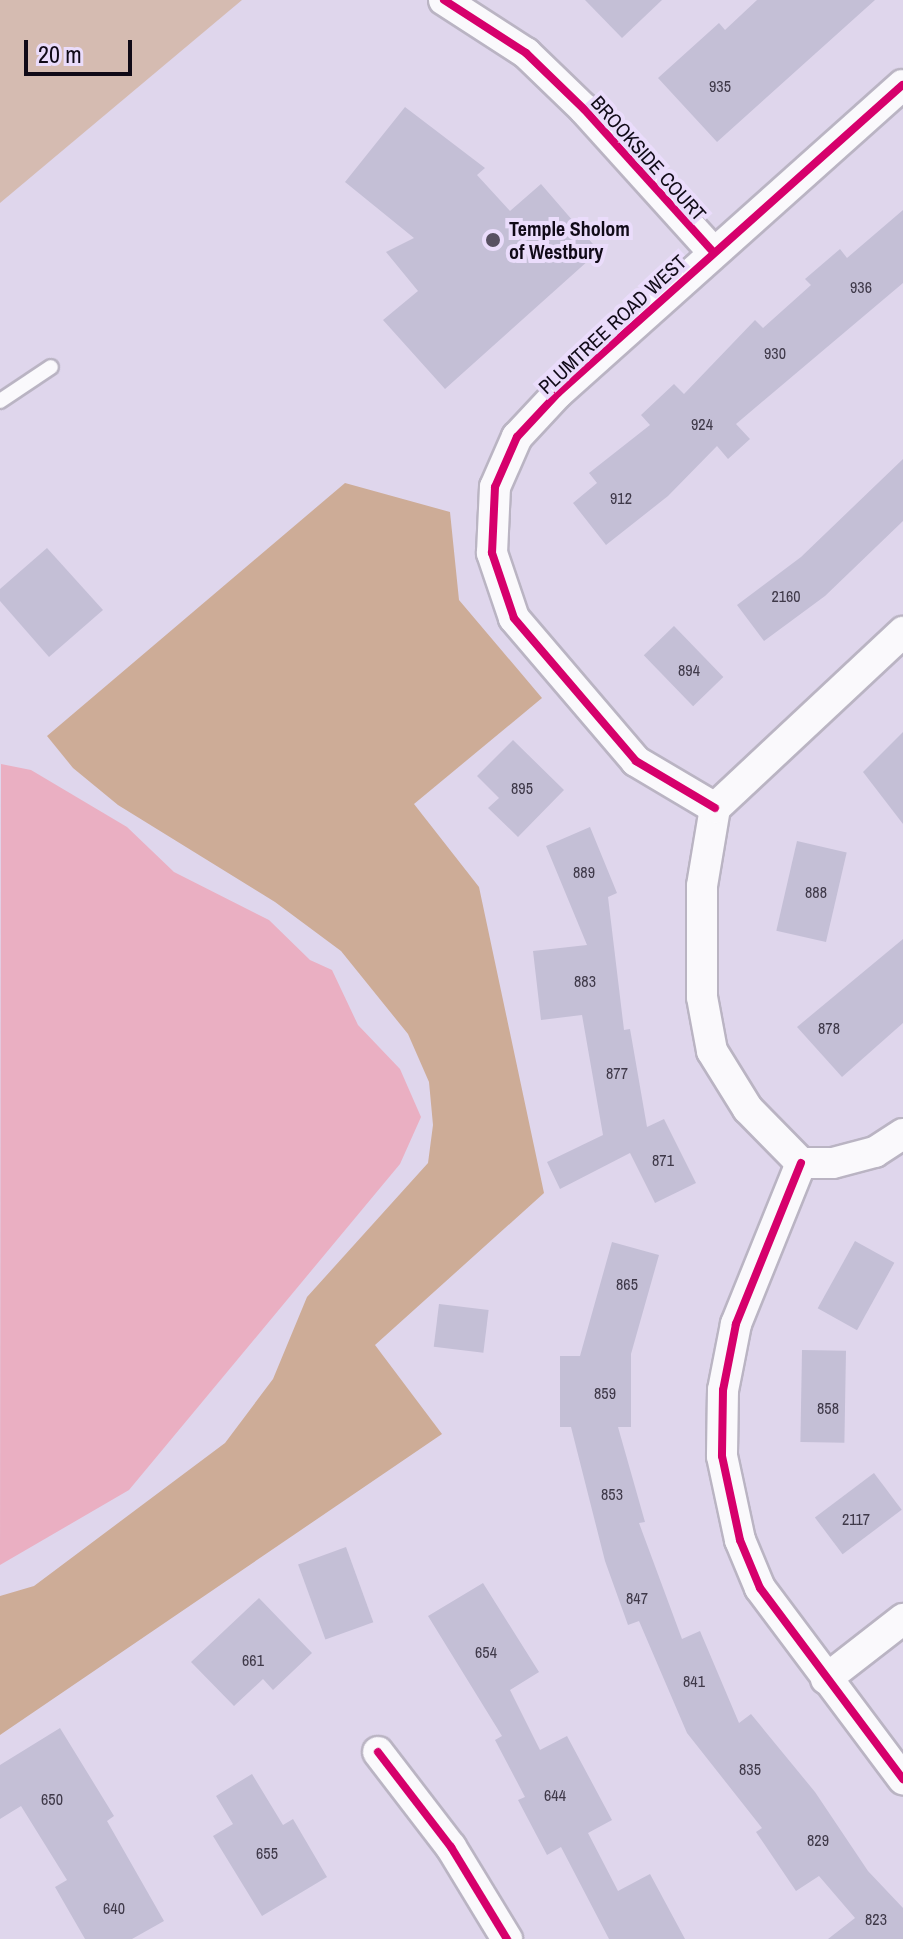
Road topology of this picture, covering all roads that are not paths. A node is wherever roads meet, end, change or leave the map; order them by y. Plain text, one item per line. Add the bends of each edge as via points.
1 (444, 0) edge
2 (903, 85) edge
3 (713, 252) junction
4 (51, 367) dead end
5 (0, 401) edge
6 (903, 632) edge
7 (715, 808) junction
8 (903, 1134) edge
9 (801, 1163) junction
10 (903, 1619) edge
11 (826, 1679) junction
12 (378, 1752) dead end
13 (903, 1779) edge
14 (507, 1939) edge

1 - 3 street, BROOKSIDE COURT via 526,53
2 - 3 street, PLUMTREE ROAD WEST
3 - 7 street, PLUMTREE ROAD WEST via 517,437 495,487 492,553 514,618 549,664 636,761
4 - 5 lane
6 - 7 street
7 - 9 street via 702,886 702,997 712,1051 748,1109
8 - 9 street via 875,1152 833,1163
9 - 11 street via 736,1324 723,1390 722,1456 740,1540 760,1588
10 - 11 street
11 - 13 street
12 - 14 street via 451,1847

